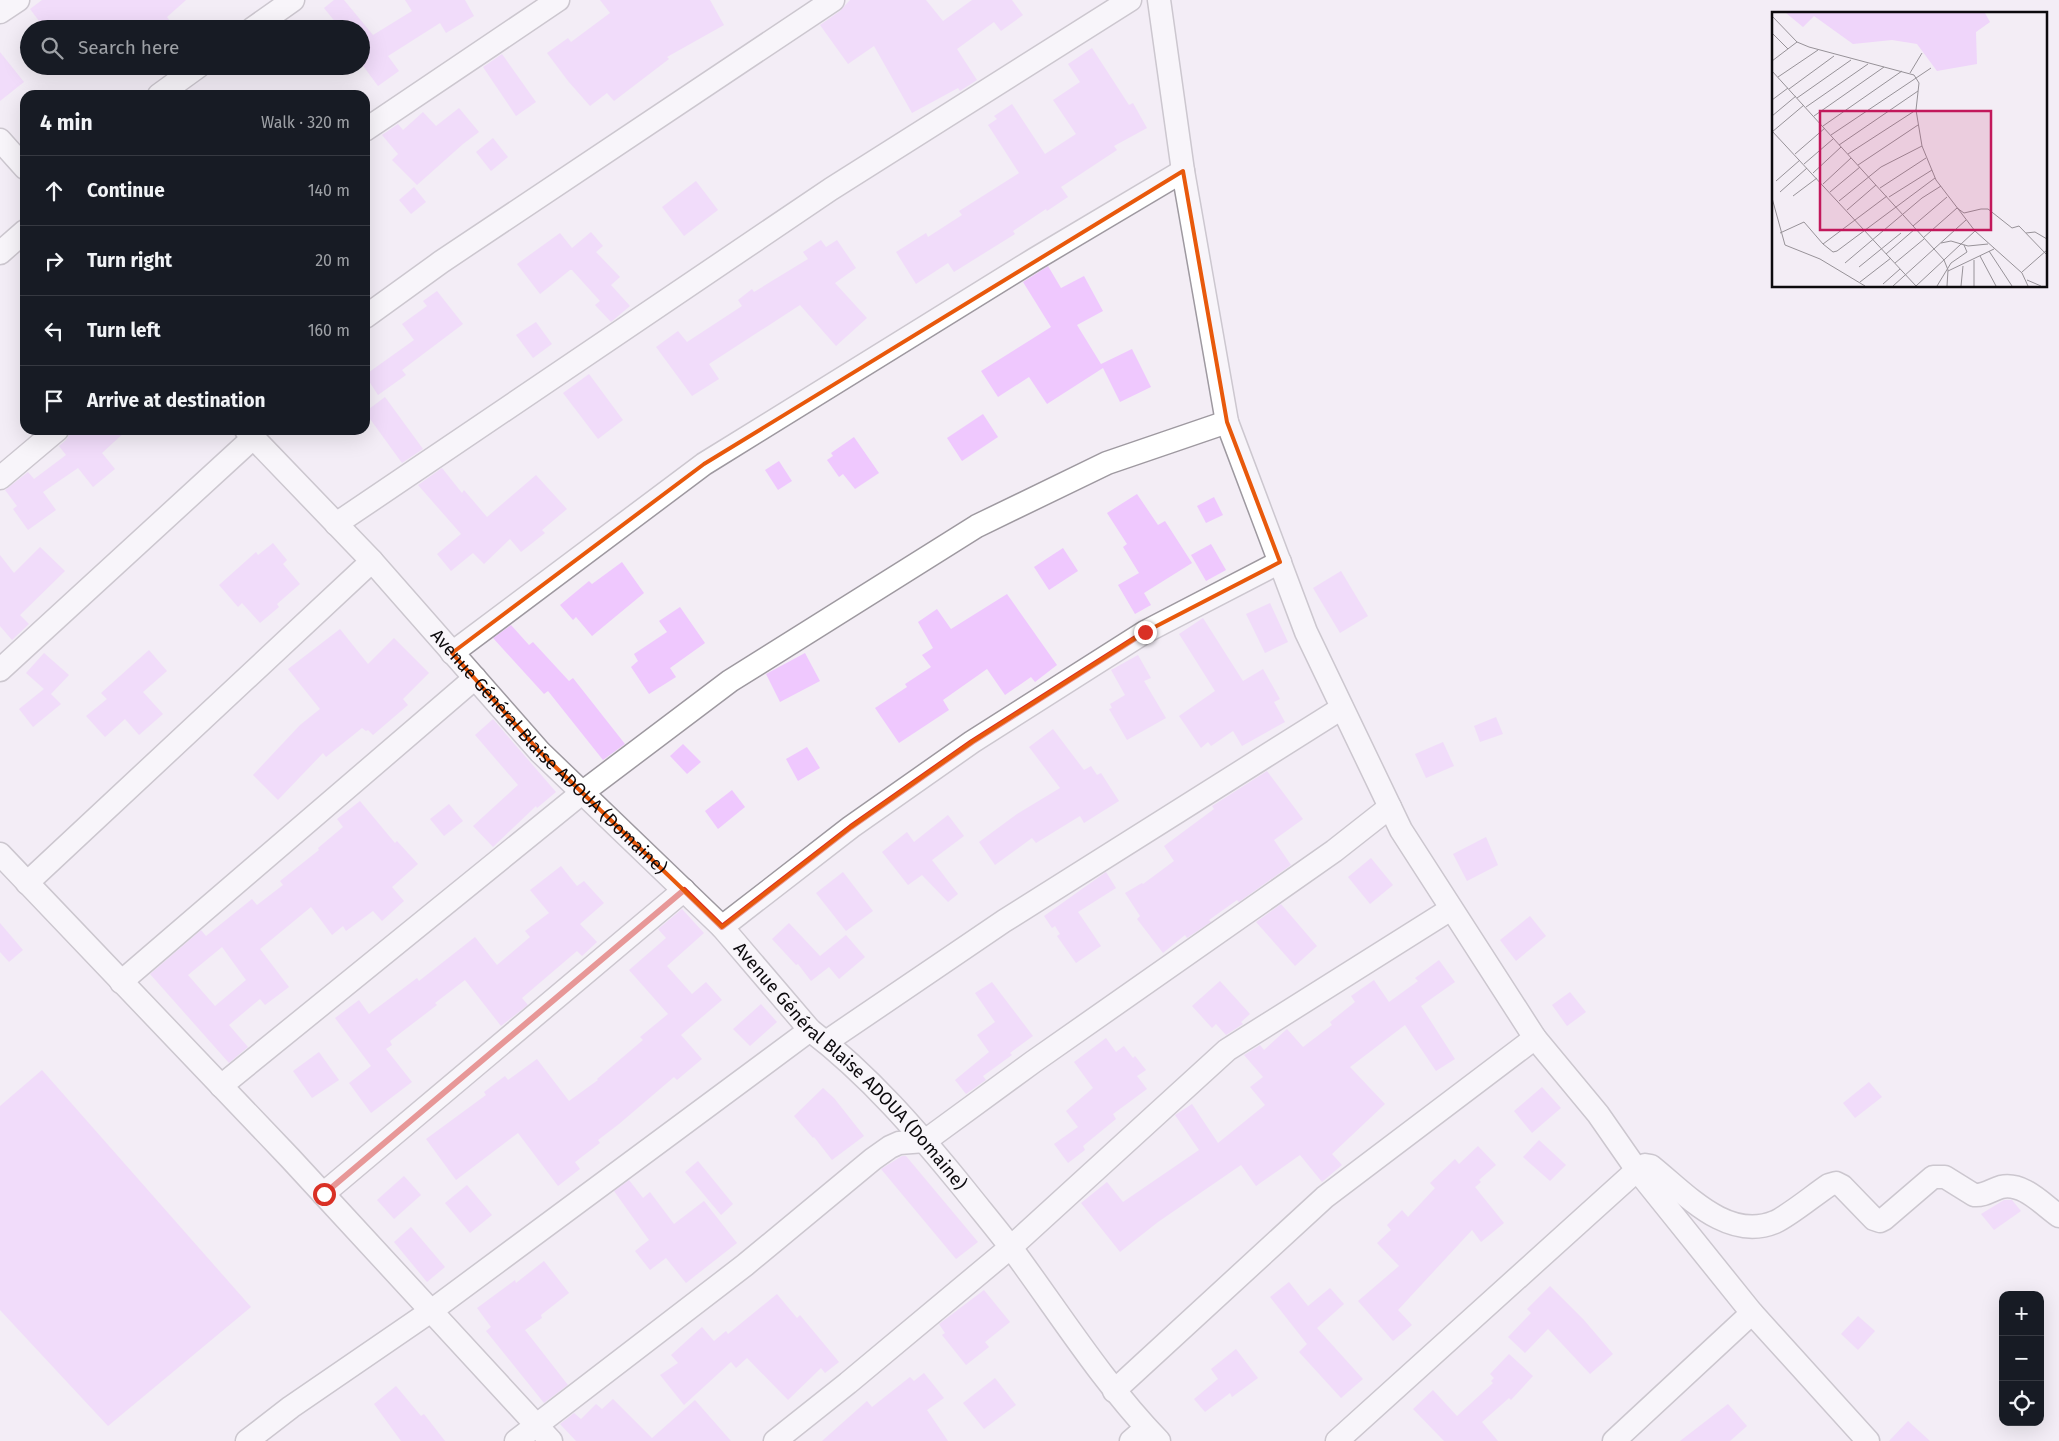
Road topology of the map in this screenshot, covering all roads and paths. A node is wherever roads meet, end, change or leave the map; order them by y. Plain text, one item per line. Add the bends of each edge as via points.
1 (18, 0) edge
2 (293, 0) edge
3 (558, 0) edge
4 (833, 0) edge
5 (1130, 0) edge
6 (1159, 0) edge
7 (0, 12) edge
8 (265, 20) edge
9 (187, 75) edge
10 (166, 90) edge
11 (370, 127) edge
12 (0, 140) edge
13 (20, 162) edge
14 (1183, 171) junction
15 (20, 235) edge
16 (0, 253) edge
17 (370, 313) edge
18 (1227, 422) junction
19 (51, 435) edge
20 (248, 435) edge
21 (252, 435) edge
22 (0, 478) edge
23 (336, 524) junction
24 (372, 561) junction
25 (1280, 562) junction
26 (452, 653) junction
27 (0, 670) edge
28 (475, 678) junction
29 (1342, 708) junction
30 (583, 792) junction
31 (1390, 807) junction
32 (0, 854) edge
33 (27, 883) junction
34 (684, 890) junction
35 (1451, 909) junction
36 (722, 927) junction
37 (121, 982) junction
38 (818, 1036) junction
39 (1535, 1038) junction
40 (221, 1086) junction
41 (925, 1141) junction
42 (1637, 1170) junction
43 (324, 1194) junction
44 (2059, 1216) edge
45 (1011, 1247) junction
46 (431, 1311) junction
47 (1752, 1313) junction
48 (1114, 1390) junction
49 (543, 1433) edge
50 (1145, 1437) edge
51 (247, 1441) edge
52 (516, 1441) edge
53 (775, 1441) edge
54 (1337, 1441) edge
55 (1614, 1441) edge
56 (1868, 1441) edge

1 - 7 street
2 - 8 street
3 - 11 street
4 - 17 street via 441,262
5 - 23 street via 831,189
6 - 14 street
9 - 10 street
12 - 13 street
14 - 18 street
14 - 26 street via 704,464
15 - 16 street
18 - 25 street
18 - 30 street via 1107,463 978,526 730,681
19 - 22 street
20 - 27 street
21 - 23 street, Avenue Général Blaise ADOUA (Domaine)
23 - 24 street, Avenue Général Blaise ADOUA (Domaine)
24 - 26 street, Avenue Général Blaise ADOUA (Domaine)
24 - 33 street
25 - 29 street via 1306,632
25 - 36 street via 1145,632 972,742 851,827
26 - 28 street, Avenue Général Blaise ADOUA (Domaine)
28 - 30 street, Avenue Général Blaise ADOUA (Domaine) via 540,752
28 - 37 street
29 - 31 street
29 - 38 street
30 - 34 street, Avenue Général Blaise ADOUA (Domaine)
30 - 40 street
31 - 35 street
31 - 41 street via 1334,851
32 - 33 street
33 - 37 street
34 - 36 street, Avenue Général Blaise ADOUA (Domaine)
34 - 43 street
35 - 39 street
35 - 45 street via 1227,1050
36 - 38 street, Avenue Général Blaise ADOUA (Domaine)
37 - 40 street
38 - 41 street, Avenue Général Blaise ADOUA (Domaine) via 891,1104
38 - 46 street
39 - 42 street via 1598,1114
39 - 48 street via 1325,1196
40 - 43 street
41 - 45 street, Avenue Général Blaise ADOUA (Domaine)
41 - 49 street via 899,1143 872,1159
42 - 44 street via 1645,1165 1651,1166 1712,1215 1738,1225 1775,1222 1836,1183 1880,1221 1933,1177 1940,1176 1974,1195 2009,1186 2020,1188
42 - 47 street
42 - 54 street
43 - 46 street
45 - 48 street, Avenue Général Blaise ADOUA (Domaine)
45 - 53 street
46 - 49 street
46 - 51 street
47 - 55 street
47 - 56 street
48 - 50 street, Avenue Général Blaise ADOUA (Domaine)
49 - 52 street

